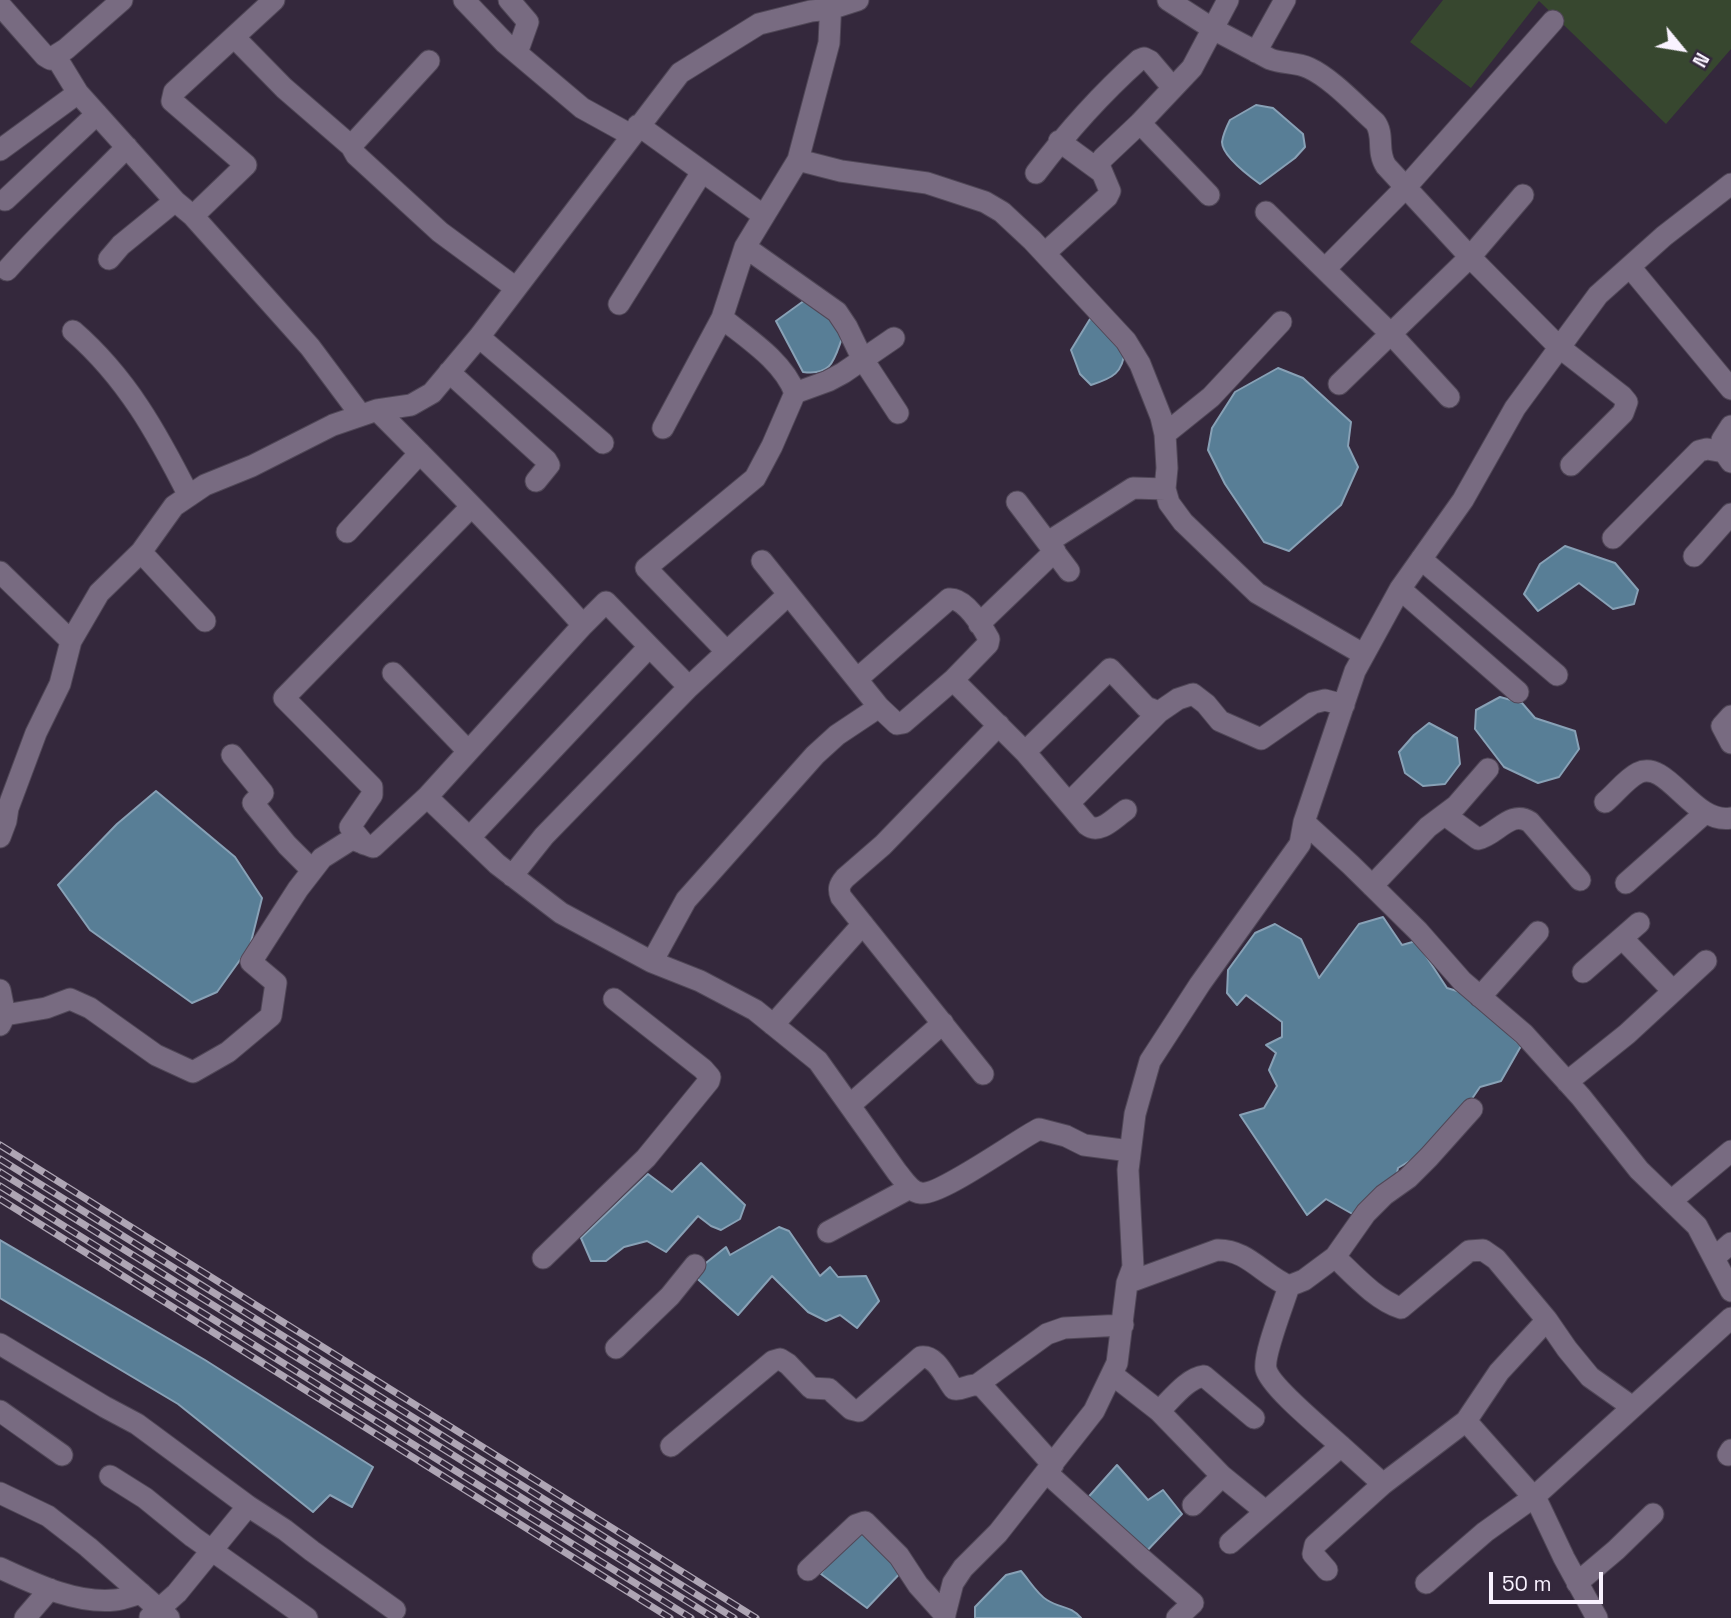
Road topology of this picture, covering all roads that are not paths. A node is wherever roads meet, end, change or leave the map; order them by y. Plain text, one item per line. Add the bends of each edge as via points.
1 (122, 0) edge
2 (274, 0) edge
3 (464, 0) edge
4 (509, 0) edge
5 (858, 0) edge
6 (1168, 0) edge
7 (1228, 0) edge
8 (1284, 0) edge
9 (0, 5) edge
10 (831, 5) edge
11 (1553, 21) dead end
12 (1213, 29) junction
13 (235, 38) junction
14 (1256, 52) junction
15 (517, 53) junction
16 (56, 57) junction
17 (429, 61) dead end
18 (1172, 88) junction
19 (78, 93) junction
20 (97, 114) junction
21 (1140, 123) junction
22 (634, 130) junction
23 (1059, 141) junction
24 (351, 146) junction
25 (127, 147) junction
26 (0, 150) edge
27 (798, 160) junction
28 (1100, 171) junction
29 (702, 172) junction
30 (1036, 173) dead end
31 (1731, 184) edge
32 (1406, 187) junction
33 (1209, 195) dead end
34 (1522, 195) dead end
35 (5, 200) dead end
36 (175, 201) junction
37 (1266, 212) dead end
38 (193, 216) junction
39 (764, 216) junction
40 (745, 247) junction
41 (1045, 253) junction
42 (1470, 257) junction
43 (109, 259) dead end
44 (1630, 267) junction
45 (7, 270) dead end
46 (1325, 270) junction
47 (516, 288) junction
48 (619, 304) dead end
49 (722, 318) junction
50 (1281, 321) dead end
51 (73, 331) dead end
52 (1392, 334) junction
53 (479, 337) junction
54 (894, 338) dead end
55 (1559, 347) junction
56 (862, 358) junction
57 (449, 372) junction
58 (1339, 384) dead end
59 (1731, 389) edge
60 (795, 393) junction
61 (1449, 397) dead end
62 (369, 412) junction
63 (898, 413) dead end
64 (1731, 426) edge
65 (663, 428) dead end
66 (1165, 434) junction
67 (603, 443) dead end
68 (420, 453) junction
69 (1728, 457) edge
70 (1571, 465) dead end
71 (536, 481) dead end
72 (1165, 489) junction
73 (189, 496) junction
74 (1017, 502) dead end
75 (471, 507) junction
76 (1731, 514) edge
77 (347, 532) dead end
78 (1613, 538) dead end
79 (1052, 547) junction
80 (141, 552) junction
81 (1694, 556) dead end
82 (1421, 559) junction
83 (762, 561) dead end
84 (1069, 571) dead end
85 (0, 572) edge
86 (1399, 589) junction
87 (788, 595) junction
88 (205, 621) dead end
89 (979, 624) junction
90 (583, 625) junction
91 (71, 641) junction
92 (649, 647) junction
93 (727, 652) junction
94 (1363, 654) junction
95 (393, 673) dead end
96 (1558, 676) dead end
97 (857, 679) junction
98 (953, 680) junction
99 (689, 687) junction
100 (1518, 692) dead end
101 (1344, 705) junction
102 (880, 707) junction
103 (1159, 712) junction
104 (1731, 716) edge
105 (999, 725) junction
106 (1731, 743) edge
107 (468, 751) junction
108 (1026, 752) junction
109 (232, 755) dead end
110 (1488, 769) dead end
111 (427, 797) junction
112 (1605, 802) dead end
113 (1069, 803) junction
114 (1126, 810) dead end
115 (1705, 813) junction
116 (1445, 815) junction
117 (1731, 818) edge
118 (1304, 822) junction
119 (2, 825) edge
120 (470, 837) junction
121 (364, 844) junction
122 (313, 870) junction
123 (512, 876) junction
124 (1580, 880) dead end
125 (1626, 883) dead end
126 (1372, 886) junction
127 (1639, 923) dead end
128 (863, 924) junction
129 (1538, 932) dead end
130 (1622, 938) junction
131 (1706, 961) dead end
132 (652, 962) junction
133 (1583, 972) dead end
134 (0, 990) edge
135 (1673, 991) junction
136 (1480, 997) junction
137 (614, 999) dead end
138 (3, 1020) edge
139 (943, 1023) junction
140 (774, 1025) junction
141 (983, 1074) dead end
142 (1567, 1082) junction
143 (849, 1105) junction
144 (1472, 1108) dead end
145 (1130, 1151) junction
146 (1731, 1151) edge
147 (910, 1188) junction
148 (1671, 1201) junction
149 (828, 1232) dead end
150 (1731, 1243) edge
151 (1335, 1257) junction
152 (543, 1258) dead end
153 (1713, 1258) junction
154 (695, 1265) dead end
155 (1128, 1283) junction
156 (1289, 1286) junction
157 (1731, 1292) edge
158 (1731, 1318) edge
159 (1546, 1320) junction
160 (1123, 1325) junction
161 (0, 1344) edge
162 (616, 1348) dead end
163 (1113, 1375) junction
164 (978, 1384) junction
165 (1631, 1406) junction
166 (0, 1411) edge
167 (1159, 1411) junction
168 (1254, 1418) dead end
169 (1465, 1421) junction
170 (671, 1446) dead end
171 (1341, 1446) junction
172 (62, 1455) dead end
173 (1050, 1469) junction
174 (110, 1476) dead end
175 (1222, 1476) junction
176 (1383, 1484) junction
177 (0, 1493) edge
178 (1534, 1497) junction
179 (1193, 1505) dead end
180 (248, 1506) junction
181 (1265, 1511) junction
182 (1653, 1514) dead end
183 (1230, 1543) dead end
184 (212, 1550) junction
185 (0, 1569) edge
186 (808, 1570) dead end
187 (1327, 1570) dead end
188 (1426, 1583) dead end
189 (1577, 1583) junction
190 (50, 1589) junction
191 (141, 1593) junction
192 (395, 1610) dead end
193 (159, 1615) edge
194 (944, 1616) edge
195 (24, 1618) edge
196 (307, 1618) edge
197 (1177, 1618) edge
198 (1597, 1618) edge

1 - 16 street
2 - 13 street
3 - 15 street
4 - 15 street via 528,22
5 - 10 street
6 - 12 street
7 - 12 street
8 - 14 street
9 - 16 street via 45,56
10 - 22 street via 759,24 680,73
10 - 27 street via 829,43
11 - 32 street
12 - 14 street
12 - 18 street via 1199,58
13 - 24 street
13 - 38 street via 174,92 172,101 246,165
14 - 32 street via 1317,72 1375,122 1380,129 1382,160
15 - 22 street via 582,108
16 - 19 street
17 - 24 street
18 - 21 street
18 - 23 street via 1150,61 1139,60
19 - 20 street
19 - 26 street
20 - 25 street
20 - 35 street
21 - 28 street via 1103,158
21 - 33 street
22 - 29 street
22 - 47 street
23 - 28 street
23 - 30 street
24 - 47 street via 440,232
25 - 36 street
25 - 45 street
27 - 39 street
27 - 41 street via 927,183 985,202
28 - 41 street via 1110,191 1107,197
29 - 39 street
29 - 48 street
31 - 44 street
32 - 42 street
32 - 46 street
34 - 42 street
36 - 38 street
36 - 43 street
37 - 46 street
38 - 62 street
39 - 40 street
40 - 49 street
40 - 56 street via 838,312
41 - 66 street via 1126,341 1149,383
42 - 52 street
42 - 55 street
44 - 55 street via 1598,295
44 - 59 street
46 - 52 street
47 - 53 street
49 - 60 street via 789,378
49 - 65 street
50 - 66 street via 1211,397
51 - 73 street via 123,382 160,438
52 - 58 street
52 - 61 street
53 - 57 street
53 - 67 street
54 - 56 street
55 - 70 street via 1627,402 1623,413
55 - 82 street
56 - 60 street via 828,381
56 - 63 street
57 - 62 street via 432,393 411,405
57 - 71 street via 546,460 549,465
60 - 93 street via 755,478 646,568
62 - 68 street
62 - 73 street
64 - 69 street via 1722,440
66 - 72 street
68 - 75 street
68 - 77 street
69 - 78 street via 1707,449 1699,451
72 - 79 street via 1133,488
72 - 94 street via 1168,503 1183,522 1257,593
73 - 80 street via 174,506
74 - 79 street
75 - 90 street
75 - 121 street via 284,698 372,787 372,795 350,827
76 - 81 street
79 - 84 street
79 - 89 street
80 - 88 street
80 - 91 street via 99,593
82 - 86 street
82 - 96 street
83 - 87 street
85 - 91 street
86 - 94 street
86 - 100 street
87 - 93 street
87 - 97 street
89 - 97 street via 961,602 949,599
89 - 98 street via 988,644
90 - 92 street via 606,602
90 - 107 street
91 - 119 street via 61,684 36,733
92 - 99 street
92 - 120 street
93 - 99 street
94 - 101 street
95 - 107 street
97 - 102 street
98 - 102 street via 900,725
98 - 105 street
99 - 123 street via 544,836
101 - 103 street via 1312,703 1261,739 1220,721 1192,694
101 - 118 street
102 - 132 street via 815,755 686,900
103 - 108 street via 1146,707 1110,669
103 - 113 street
104 - 106 street via 1722,726
105 - 108 street
105 - 128 street via 839,885 841,897
107 - 111 street
108 - 113 street
109 - 122 street via 263,793 253,803
110 - 116 street
111 - 120 street
111 - 121 street via 384,839 373,847
112 - 115 street via 1638,772 1651,771
113 - 114 street via 1092,829
115 - 117 street
115 - 125 street
116 - 124 street via 1478,839 1522,818
116 - 126 street
118 - 126 street
118 - 145 street via 1300,844 1150,1061
120 - 123 street
121 - 122 street via 352,839 322,858
122 - 138 street via 251,962 276,983 271,1016 228,1052 193,1072 156,1055 70,999
123 - 132 street via 561,913
126 - 136 street
127 - 130 street
128 - 139 street
128 - 140 street
129 - 136 street
130 - 133 street
130 - 135 street
131 - 135 street
132 - 140 street via 700,981
134 - 138 street
135 - 142 street
136 - 142 street via 1524,1034
137 - 152 street via 703,1069 709,1081 646,1158
139 - 141 street
139 - 143 street
140 - 143 street via 818,1061
142 - 148 street via 1639,1170
143 - 147 street
144 - 151 street via 1408,1178 1366,1213
145 - 147 street via 1084,1145 1040,1129 929,1193
145 - 155 street via 1133,1268
146 - 148 street
147 - 149 street
148 - 153 street via 1697,1226
150 - 153 street
151 - 156 street
151 - 159 street via 1401,1308 1469,1251 1483,1250 1496,1259
153 - 157 street
154 - 162 street
155 - 156 street via 1217,1250 1231,1250
155 - 160 street
156 - 171 street via 1266,1368 1273,1383
158 - 165 street
159 - 165 street via 1590,1377
159 - 169 street via 1499,1373
160 - 163 street
160 - 164 street via 1064,1328 1047,1334
161 - 180 street via 137,1424
163 - 167 street
163 - 173 street via 1094,1411
164 - 170 street via 956,1390 934,1360 921,1357 865,1408 856,1410 829,1390 806,1385 780,1359 767,1363
164 - 173 street
165 - 178 street
166 - 172 street
167 - 168 street via 1190,1382 1204,1376
167 - 175 street
169 - 176 street
169 - 178 street
171 - 176 street
171 - 181 street
173 - 194 street via 963,1568 953,1583
173 - 197 street via 1193,1603
174 - 184 street
175 - 179 street
175 - 181 street
176 - 187 street via 1315,1545 1313,1554
177 - 191 street via 48,1516
178 - 188 street
178 - 189 street
180 - 184 street
180 - 192 street
181 - 183 street
182 - 189 street
184 - 193 street
184 - 196 street
185 - 190 street
186 - 194 street via 856,1525 865,1522 899,1556
189 - 198 street
190 - 191 street via 91,1600 117,1600
190 - 195 street
191 - 193 street

